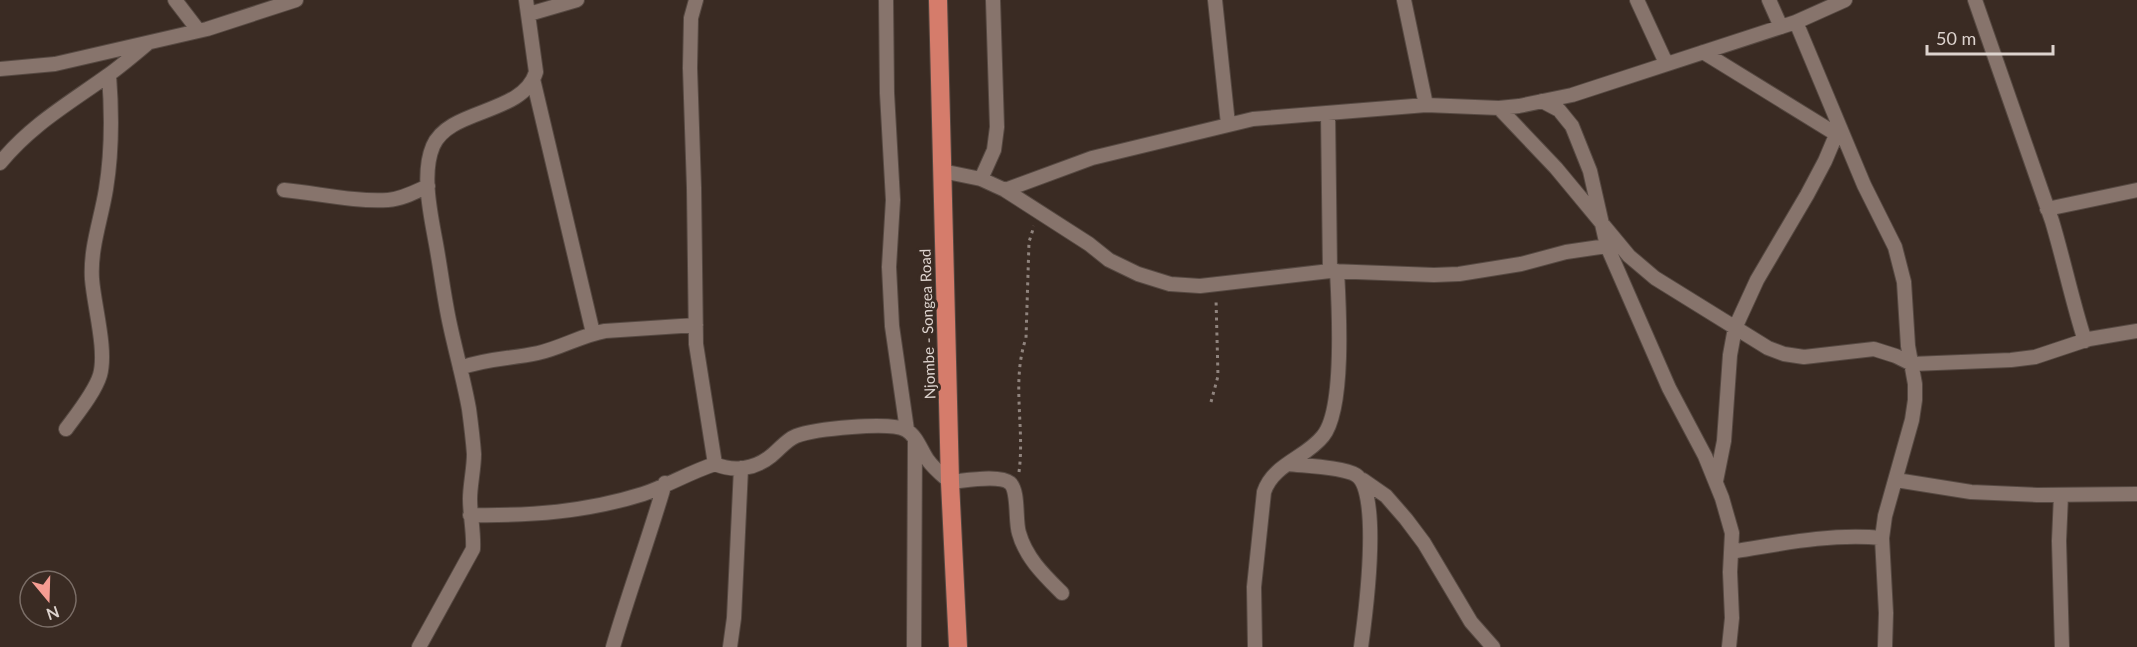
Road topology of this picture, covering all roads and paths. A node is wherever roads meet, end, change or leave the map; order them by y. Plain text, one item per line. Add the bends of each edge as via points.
1 (175, 0) edge
2 (295, 0) edge
3 (526, 0) edge
4 (577, 0) edge
5 (696, 0) edge
6 (886, 0) edge
7 (938, 0) edge
8 (993, 0) edge
9 (1215, 0) edge
10 (1404, 0) edge
11 (1637, 0) edge
12 (1769, 0) edge
13 (1845, 0) edge
14 (1975, 0) edge
15 (529, 14) junction
16 (1796, 22) junction
17 (1781, 27) junction
18 (198, 30) junction
19 (151, 41) junction
20 (1704, 52) junction
21 (1666, 63) junction
22 (0, 69) edge
23 (109, 75) junction
24 (534, 80) junction
25 (1542, 101) junction
26 (1426, 105) junction
27 (1499, 108) junction
28 (1328, 113) junction
29 (1228, 124) junction
30 (1837, 131) junction
31 (0, 163) edge
32 (942, 171) junction
33 (981, 179) junction
34 (428, 186) junction
35 (284, 190) dead end
36 (1005, 190) junction
37 (2137, 190) edge
38 (2047, 209) junction
39 (1040, 213) junction
40 (1603, 227) junction
41 (1607, 246) junction
42 (1334, 271) junction
43 (1215, 285) junction
44 (696, 326) junction
45 (1735, 328) junction
46 (2137, 331) edge
47 (593, 333) junction
48 (2085, 340) junction
49 (1912, 364) junction
50 (460, 368) junction
51 (1211, 402) dead end
52 (66, 429) dead end
53 (911, 435) junction
54 (715, 464) junction
55 (1288, 464) junction
56 (741, 468) junction
57 (1358, 476) junction
58 (1896, 480) junction
59 (1716, 481) junction
60 (950, 482) junction
61 (665, 483) junction
62 (1014, 490) junction
63 (2137, 494) edge
64 (2061, 495) junction
65 (470, 515) junction
66 (1882, 538) junction
67 (1731, 552) junction
68 (1062, 594) dead end
69 (418, 647) edge
70 (613, 647) edge
71 (730, 647) edge
72 (914, 647) edge
73 (958, 647) edge
74 (1255, 647) edge
75 (1361, 647) edge
76 (1493, 647) edge
77 (1729, 647) edge
78 (1885, 647) edge
79 (2062, 647) edge

1 - 18 street
2 - 18 street
3 - 15 street
4 - 15 street
5 - 44 street via 691,18 690,68
6 - 53 street via 893,200 891,314
7 - 32 highway, Njombe - Songea Road
8 - 33 street via 996,127 994,150
9 - 29 street
10 - 26 street
11 - 21 street
12 - 17 street
13 - 16 street
14 - 38 street
15 - 24 street
16 - 17 street
16 - 30 street
17 - 20 street
18 - 19 street
19 - 22 street via 55,64
19 - 23 street
20 - 21 street
20 - 30 street
21 - 25 street via 1572,95
23 - 31 street via 50,113
23 - 52 street via 112,111 106,189 92,251 102,361 100,376
24 - 34 street via 511,100 439,135 432,146
24 - 47 street
25 - 27 street
25 - 40 street via 1559,110 1572,126 1590,171
26 - 27 street
26 - 28 street
27 - 40 street via 1556,168
28 - 29 street via 1273,116
28 - 42 street
29 - 36 street via 1092,158
30 - 45 street via 1825,161 1757,279
30 - 49 street via 1901,265
32 - 33 street
32 - 60 highway, Njombe - Songea Road
33 - 36 street
34 - 35 street via 389,200
34 - 50 street
36 - 39 street
37 - 38 street
38 - 48 street
39 - 43 street via 1108,260 1138,274 1170,284
39 - 62 path via 1029,242 1026,338 1018,379 1020,459
40 - 41 street
40 - 45 street via 1656,278
41 - 42 street via 1459,274
41 - 59 street via 1669,388
42 - 43 street
42 - 55 street via 1339,352 1335,405 1323,436
43 - 51 path via 1218,376
44 - 47 street
44 - 54 street
45 - 49 street via 1784,354 1804,357 1874,350
45 - 59 street via 1724,441
46 - 48 street
47 - 50 street via 538,353
48 - 49 street via 2035,357
49 - 58 street via 1915,400
50 - 65 street via 474,454
53 - 56 street via 897,427 846,428 797,436 758,465
53 - 60 street
53 - 72 street
54 - 56 street
54 - 61 street
55 - 57 street
55 - 74 street via 1267,482 1264,492 1254,587
56 - 71 street
57 - 75 street via 1365,485 1370,522
57 - 76 street via 1386,496 1406,519 1471,622
58 - 64 street via 1971,492
58 - 66 street
59 - 67 street via 1732,533
60 - 62 street via 1001,479
60 - 73 highway, Njombe - Songea Road
61 - 65 street via 645,493 572,511
61 - 70 street
62 - 68 street via 1016,521 1024,550
63 - 64 street
64 - 79 street
65 - 69 street via 473,549
66 - 67 street via 1833,538
66 - 78 street
67 - 77 street

